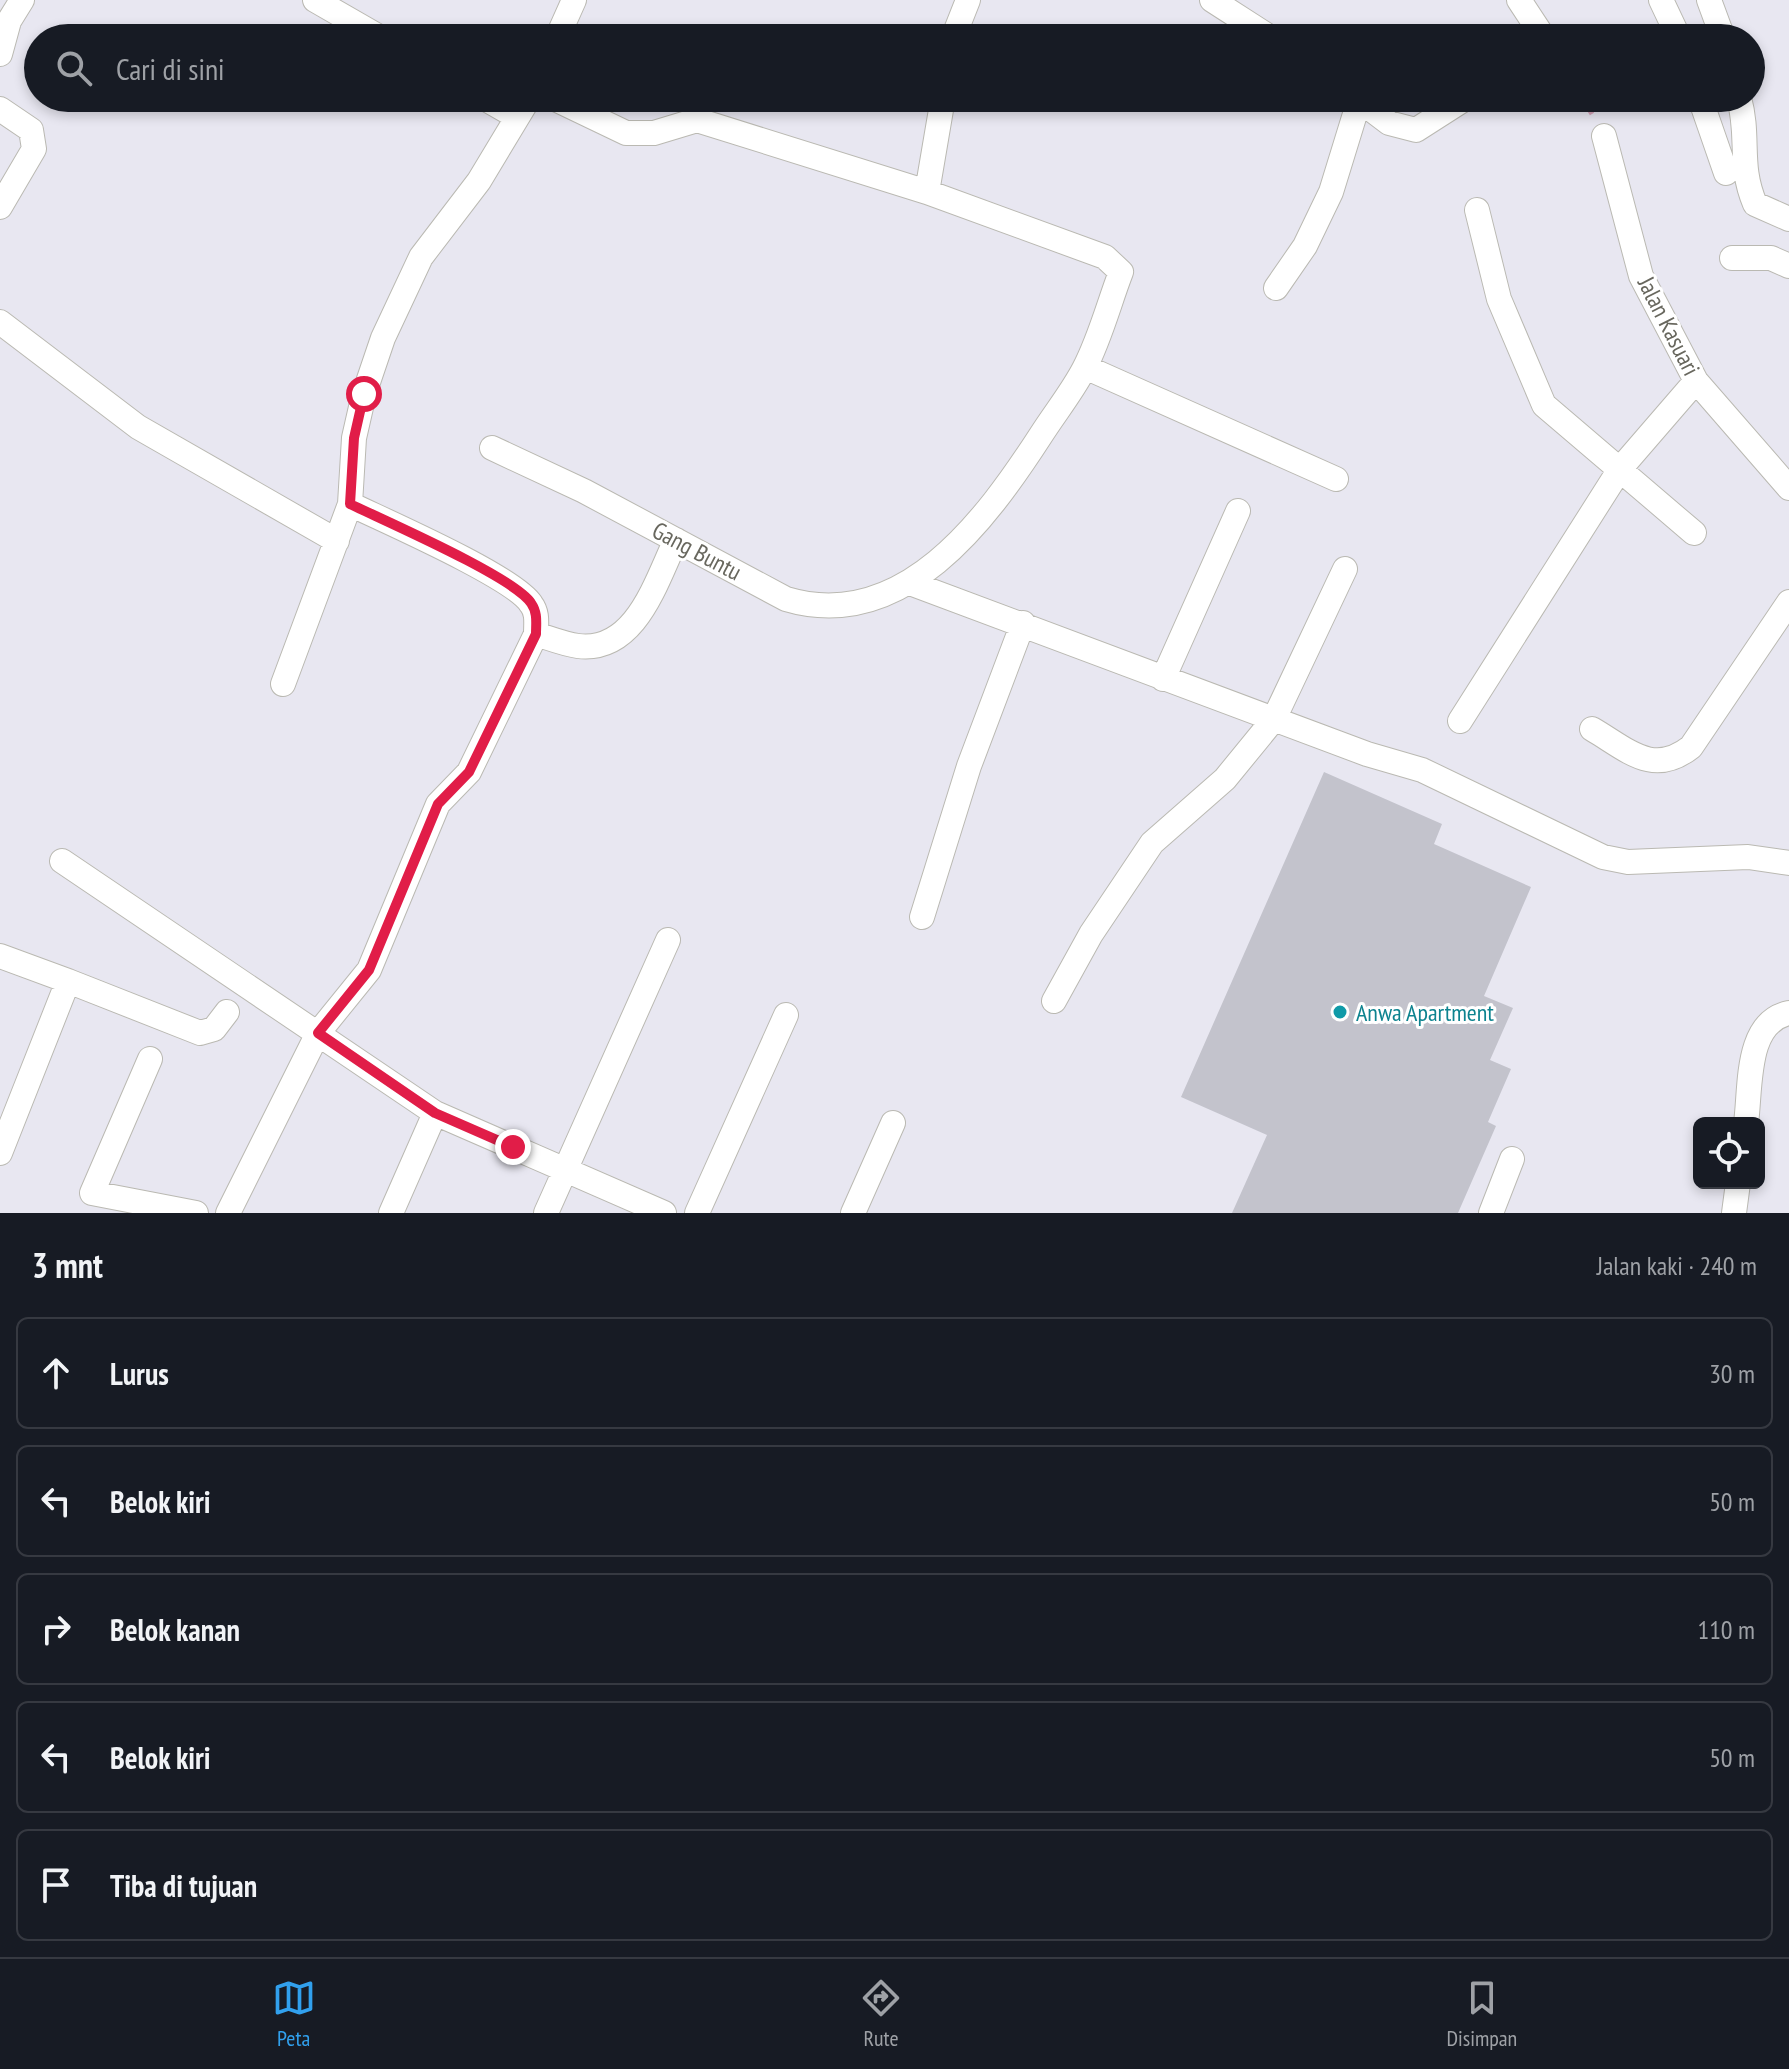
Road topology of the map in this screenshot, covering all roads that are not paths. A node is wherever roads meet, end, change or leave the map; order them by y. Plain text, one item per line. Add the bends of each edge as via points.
1 (22, 0) edge
2 (315, 0) edge
3 (574, 0) edge
4 (968, 0) edge
5 (1212, 0) edge
6 (1519, 0) edge
7 (1661, 0) edge
8 (1709, 0) edge
9 (4, 21) edge
10 (357, 24) edge
11 (563, 24) edge
12 (959, 24) edge
13 (1249, 24) edge
14 (1535, 24) edge
15 (1672, 24) edge
16 (1718, 24) edge
17 (0, 54) edge
18 (0, 109) edge
19 (521, 112) edge
20 (582, 112) edge
21 (941, 112) edge
22 (1353, 112) edge
23 (1374, 112) edge
24 (1444, 112) edge
25 (1705, 112) edge
26 (1743, 112) edge
27 (1604, 136) dead end
28 (1726, 173) dead end
29 (927, 192) junction
30 (0, 207) edge
31 (1477, 210) dead end
32 (1789, 219) edge
33 (1732, 258) dead end
34 (1780, 262) edge
35 (1789, 278) edge
36 (1276, 288) dead end
37 (0, 322) edge
38 (1085, 367) junction
39 (1696, 381) junction
40 (492, 448) dead end
41 (1620, 469) junction
42 (1336, 479) dead end
43 (1789, 488) edge
44 (350, 504) junction
45 (1238, 511) dead end
46 (1694, 533) dead end
47 (676, 540) junction
48 (337, 541) junction
49 (1345, 569) dead end
50 (910, 583) junction
51 (1789, 602) edge
52 (1023, 623) junction
53 (536, 634) junction
54 (1163, 679) junction
55 (283, 684) dead end
56 (1274, 719) junction
57 (1460, 721) dead end
58 (1592, 729) dead end
59 (62, 861) dead end
60 (1789, 863) edge
61 (922, 917) dead end
62 (668, 940) dead end
63 (0, 956) edge
64 (68, 981) junction
65 (1054, 1001) dead end
66 (227, 1012) dead end
67 (1789, 1013) edge
68 (786, 1015) dead end
69 (318, 1033) junction
70 (150, 1059) dead end
71 (435, 1113) junction
72 (1747, 1117) edge
73 (893, 1123) dead end
74 (0, 1153) edge
75 (1512, 1159) dead end
76 (565, 1170) junction
77 (1737, 1189) edge
78 (196, 1213) edge
79 (228, 1213) edge
80 (391, 1213) edge
81 (546, 1213) edge
82 (664, 1213) edge
83 (697, 1213) edge
84 (853, 1213) edge
85 (1491, 1213) edge
86 (1734, 1213) edge

1 - 9 street
2 - 10 street
3 - 11 street
4 - 12 street
5 - 13 street
6 - 14 street
7 - 15 street
8 - 16 street
9 - 17 street
18 - 30 street via 31,130 34,149
19 - 44 street via 479,181 421,257 383,338 354,438
20 - 29 street via 626,133 654,133 697,120
21 - 29 street
22 - 36 street via 1331,192 1305,246
23 - 24 street via 1389,123 1416,130
25 - 28 street
26 - 32 street via 1744,179 1755,204
27 - 39 street, Jalan Kasuari via 1641,276
29 - 38 street, Gang Buntu via 1105,257 1121,272
31 - 41 street via 1499,299 1544,405
33 - 34 street
34 - 35 street
37 - 48 street via 138,427
38 - 42 street
38 - 50 street, Gang Buntu via 986,515
39 - 41 street
39 - 43 street, Jalan Kasuari
40 - 47 street, Gang Buntu
41 - 46 street
41 - 57 street
44 - 48 street
44 - 53 street via 474,564 530,601 537,616
45 - 54 street
47 - 50 street, Gang Buntu via 804,605 862,604
47 - 53 street via 639,617 609,643 579,646
48 - 55 street
49 - 56 street
50 - 52 street
51 - 58 street via 1679,757 1650,762
52 - 54 street
52 - 61 street via 969,766
53 - 69 street via 469,772 438,804 369,970
54 - 56 street
56 - 60 street via 1422,770 1603,857 1628,862 1748,857
56 - 65 street via 1225,779 1152,843
59 - 69 street
62 - 76 street
63 - 64 street
64 - 66 street via 200,1033 214,1029
64 - 74 street
67 - 72 street via 1766,1024 1757,1038
68 - 83 street
69 - 71 street
69 - 79 street
70 - 78 street via 92,1193
71 - 76 street
71 - 80 street
73 - 84 street
75 - 85 street
76 - 81 street
76 - 82 street
77 - 86 street

